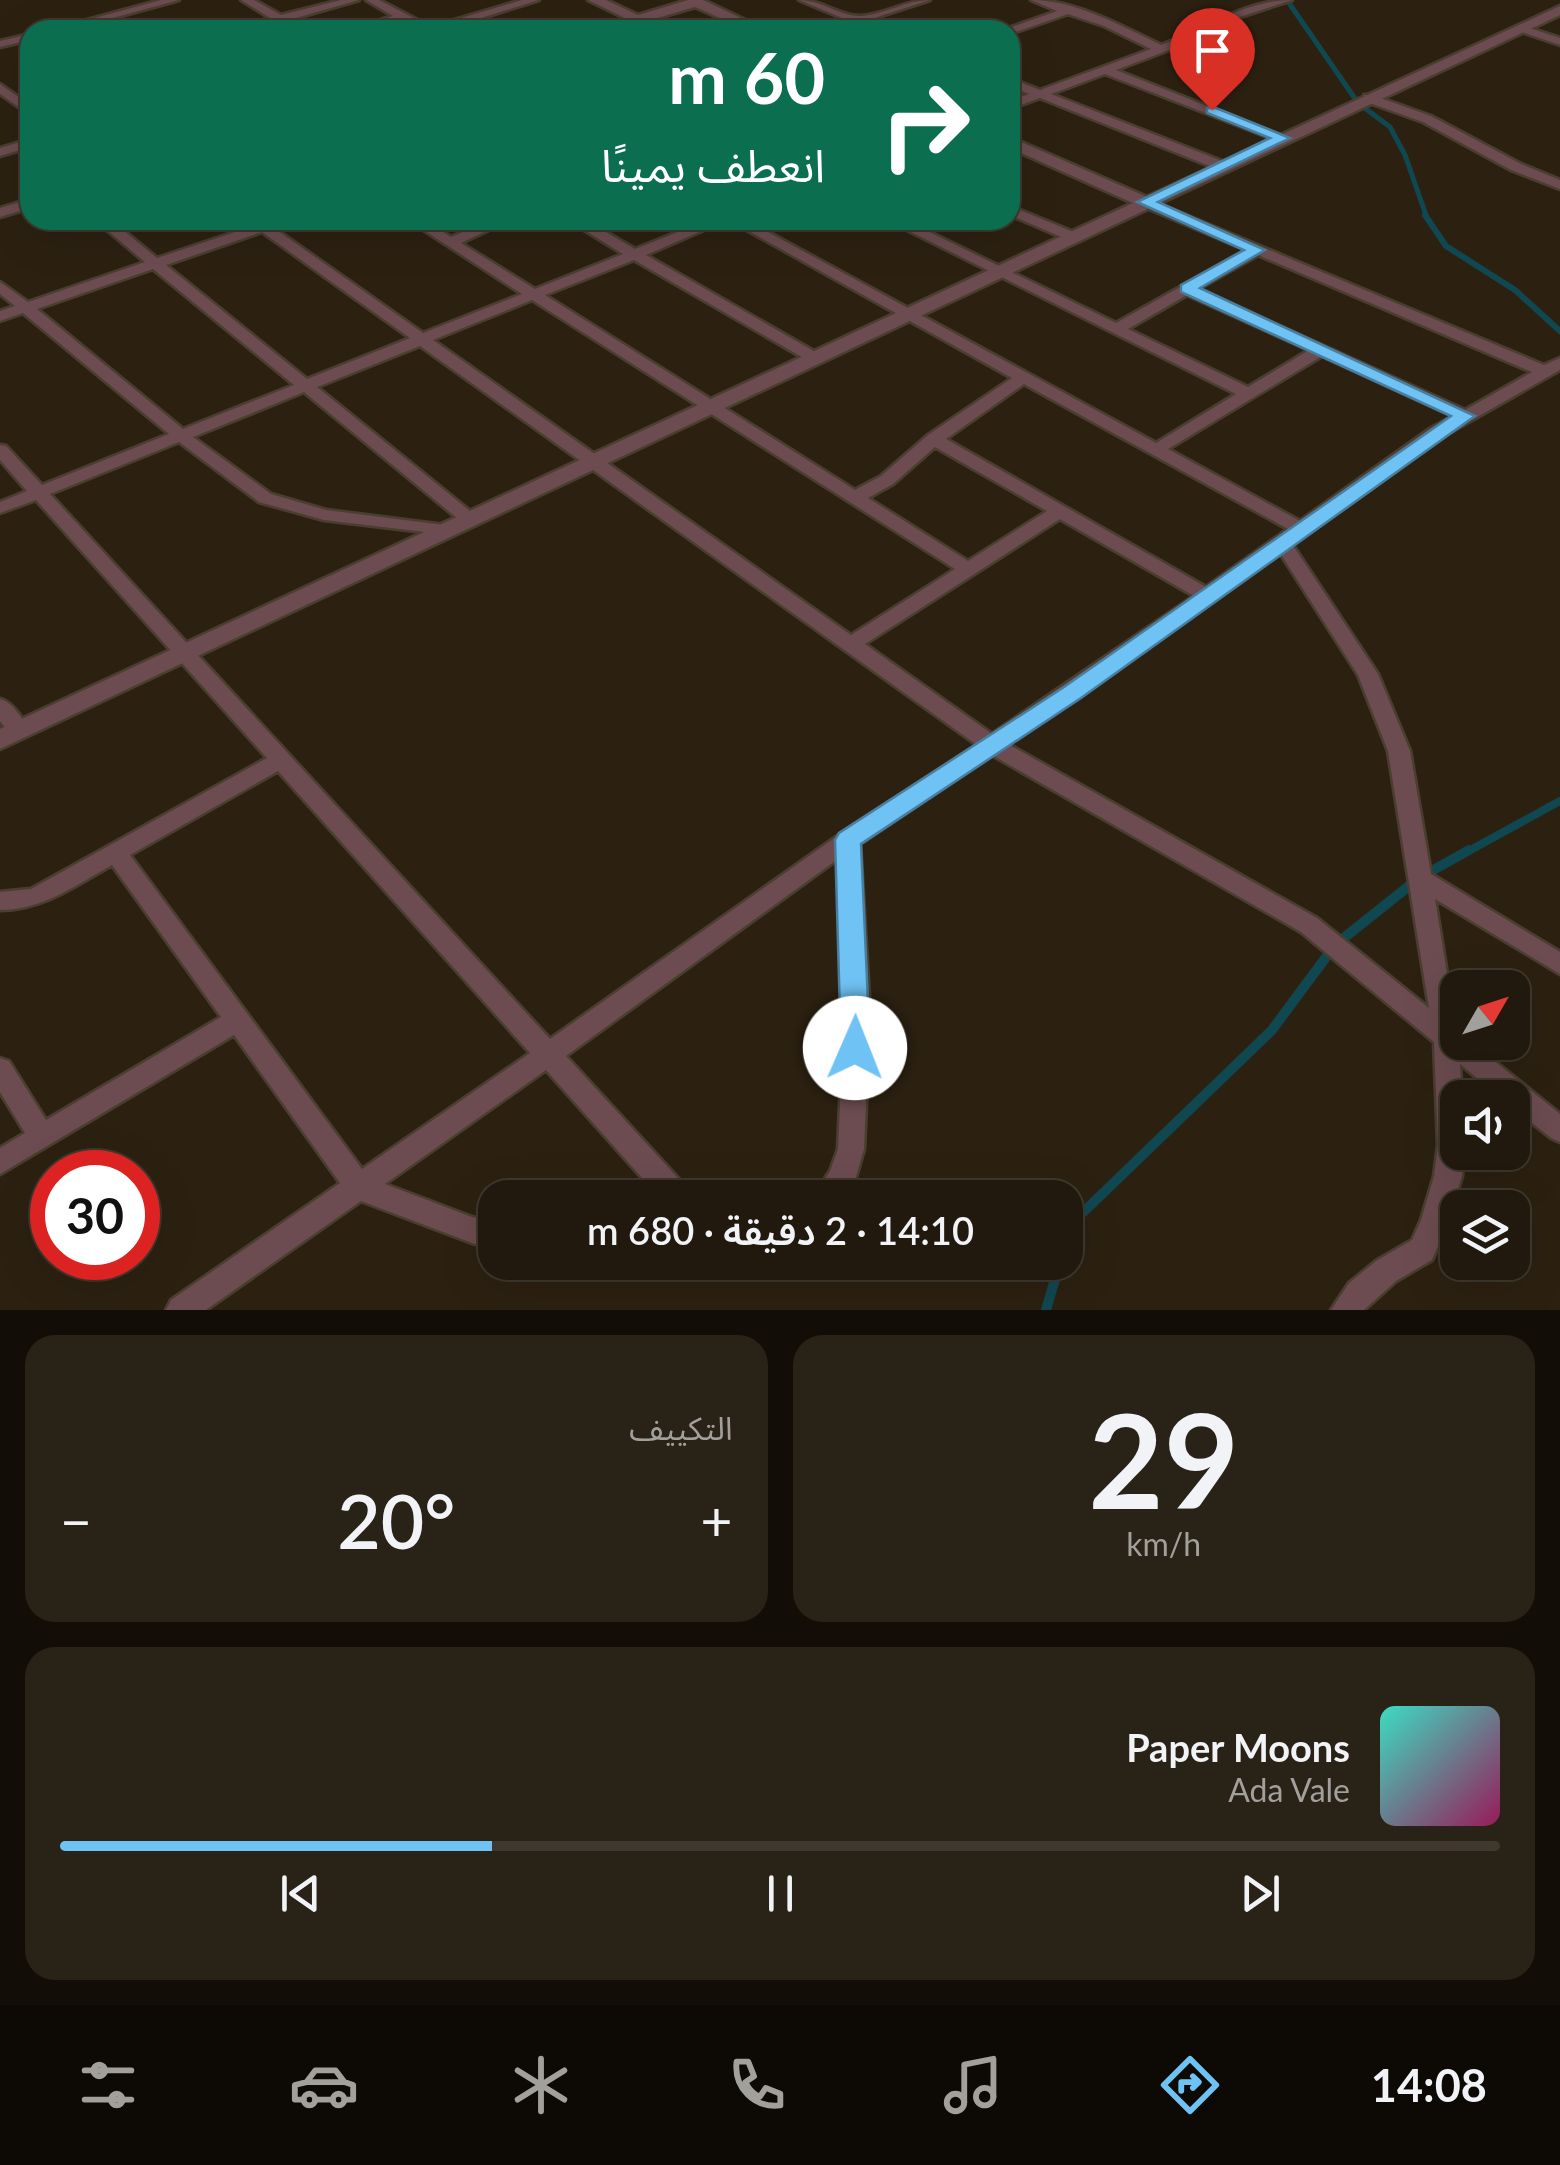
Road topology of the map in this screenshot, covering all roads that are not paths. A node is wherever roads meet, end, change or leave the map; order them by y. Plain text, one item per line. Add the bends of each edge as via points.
1 (174, 0) edge
2 (246, 0) edge
3 (354, 0) edge
4 (371, 0) edge
5 (534, 0) edge
6 (595, 0) edge
7 (804, 0) edge
8 (925, 0) edge
9 (1036, 0) edge
10 (1287, 0) edge
11 (699, 1) edge
12 (1560, 10) edge
13 (1066, 11) junction
14 (403, 16) junction
15 (279, 18) junction
16 (861, 19) junction
17 (95, 20) edge
18 (272, 20) edge
19 (282, 20) edge
20 (389, 20) edge
21 (411, 20) edge
22 (465, 20) edge
23 (622, 20) edge
24 (644, 20) edge
25 (738, 20) edge
26 (858, 20) edge
27 (1020, 27) edge
28 (1520, 28) junction
29 (1560, 42) edge
30 (1160, 49) junction
31 (1105, 70) junction
32 (1020, 86) edge
33 (0, 88) edge
34 (1040, 94) junction
35 (1368, 98) junction
36 (1020, 101) edge
37 (20, 103) edge
38 (1282, 138) junction
39 (1020, 146) edge
40 (1222, 166) junction
41 (1560, 185) edge
42 (1145, 202) junction
43 (1020, 214) edge
44 (114, 230) edge
45 (240, 230) edge
46 (268, 230) edge
47 (430, 230) edge
48 (479, 230) edge
49 (592, 230) edge
50 (695, 230) edge
51 (755, 230) edge
52 (915, 230) edge
53 (1071, 236) junction
54 (450, 242) junction
55 (1256, 250) junction
56 (634, 255) junction
57 (154, 264) junction
58 (998, 270) junction
59 (0, 286) edge
60 (1187, 289) junction
61 (531, 296) junction
62 (27, 307) junction
63 (910, 312) junction
64 (0, 316) edge
65 (1116, 329) junction
66 (419, 341) junction
67 (1322, 350) junction
68 (813, 357) junction
69 (1552, 367) edge
70 (1025, 376) junction
71 (304, 387) junction
72 (1251, 395) junction
73 (711, 406) junction
74 (1466, 416) junction
75 (181, 436) junction
76 (934, 439) junction
77 (1156, 449) junction
78 (0, 450) edge
79 (596, 460) junction
80 (38, 493) junction
81 (854, 498) junction
82 (0, 508) edge
83 (1060, 510) junction
84 (470, 520) junction
85 (1303, 530) junction
86 (444, 531) junction
87 (1283, 544) junction
88 (968, 569) junction
89 (1208, 596) junction
90 (851, 644) junction
91 (186, 652) junction
92 (0, 706) edge
93 (9, 736) edge
94 (992, 745) junction
95 (283, 759) junction
96 (848, 840) junction
97 (117, 854) junction
98 (1419, 878) junction
99 (0, 901) edge
100 (1560, 964) edge
101 (1440, 1000) edge
102 (238, 1020) junction
103 (1440, 1030) edge
104 (549, 1054) junction
105 (1447, 1060) edge
106 (1476, 1060) edge
107 (0, 1069) edge
108 (1560, 1130) edge
109 (42, 1137) junction
110 (0, 1162) edge
111 (662, 1180) edge
112 (840, 1180) edge
113 (359, 1187) junction
114 (478, 1231) edge
115 (181, 1310) edge
116 (1346, 1310) edge

1 - 17 street
2 - 15 street
3 - 15 street
4 - 14 street
5 - 22 street
6 - 23 street
7 - 16 street
8 - 16 street
9 - 13 street
10 - 30 street
11 - 24 street
11 - 25 street
12 - 28 street
13 - 27 street
13 - 30 street
14 - 20 street
14 - 21 street
15 - 18 street
15 - 19 street
16 - 26 street
28 - 29 street
28 - 35 street
30 - 31 street
31 - 34 street
31 - 38 street
32 - 34 street
33 - 37 street
34 - 36 street
34 - 40 street
35 - 38 street
35 - 41 street
38 - 40 street
39 - 42 street
40 - 42 street
42 - 53 street
42 - 55 street
43 - 53 street
44 - 57 street
45 - 57 street
46 - 66 street
47 - 54 street
48 - 54 street
49 - 56 street
50 - 56 street
51 - 63 street
52 - 58 street
53 - 58 street
54 - 61 street
55 - 60 street
55 - 69 street
56 - 61 street
56 - 68 street
57 - 62 street
57 - 71 street
58 - 63 street
58 - 65 street
59 - 62 street
60 - 65 street
60 - 67 street
61 - 66 street
61 - 73 street
62 - 64 street
62 - 75 street
63 - 68 street
63 - 70 street
65 - 72 street
66 - 71 street
66 - 79 street
67 - 72 street
67 - 74 street
68 - 73 street
69 - 74 street
70 - 76 street
70 - 77 street
71 - 75 street
71 - 84 street
72 - 77 street
73 - 79 street
73 - 81 street
74 - 85 street
75 - 80 street
75 - 86 street via 238,481 286,506
76 - 81 street via 887,480
76 - 83 street
77 - 85 street
78 - 80 street
79 - 84 street
79 - 90 street
80 - 82 street
80 - 91 street
81 - 88 street
83 - 88 street
83 - 89 street
84 - 86 street
85 - 87 street
86 - 91 street
87 - 89 street
87 - 98 street via 1368,674 1383,709 1399,751
88 - 90 street
89 - 94 street
90 - 94 street
91 - 93 street
91 - 95 street
92 - 93 street
94 - 96 street
94 - 103 street via 1309,925
95 - 97 street
95 - 104 street
96 - 104 street
96 - 112 street via 857,1014 851,1149
97 - 99 street via 30,899
97 - 102 street
98 - 100 street
98 - 101 street
102 - 109 street
102 - 113 street
104 - 111 street
104 - 113 street
105 - 116 street via 1451,1145 1435,1220 1422,1250 1359,1292
106 - 108 street
107 - 109 street
109 - 110 street
113 - 114 street
113 - 115 street

